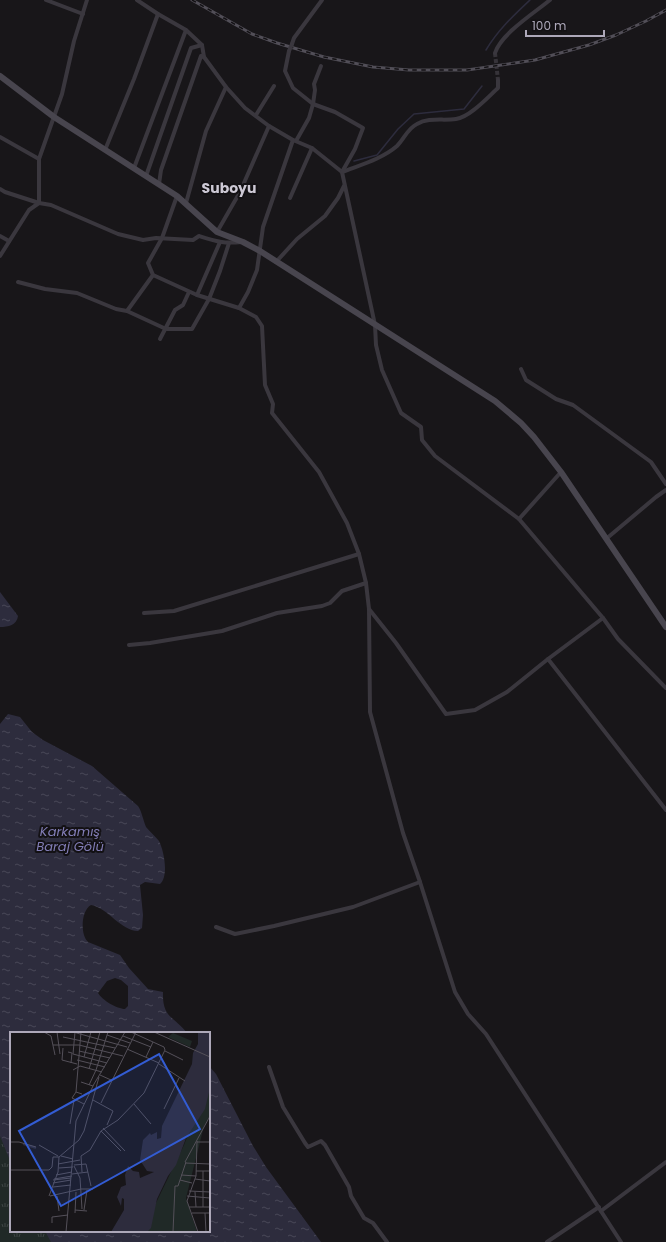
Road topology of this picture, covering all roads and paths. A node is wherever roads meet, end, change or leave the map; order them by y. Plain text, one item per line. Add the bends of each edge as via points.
1 (46, 0) edge
2 (87, 0) edge
3 (137, 0) edge
4 (322, 0) edge
5 (550, 0) edge
6 (83, 14) junction
7 (158, 14) junction
8 (186, 30) junction
9 (202, 45) junction
10 (495, 53) tunnel mouth
11 (204, 57) junction
12 (322, 66) dead end
13 (0, 76) edge
14 (498, 80) tunnel mouth
15 (274, 86) dead end
16 (226, 87) junction
17 (313, 104) junction
18 (256, 115) junction
19 (54, 117) junction
20 (269, 126) junction
21 (0, 137) edge
22 (295, 140) junction
23 (312, 148) junction
24 (106, 150) junction
25 (39, 159) junction
26 (134, 168) junction
27 (342, 172) junction
28 (146, 176) junction
29 (159, 184) junction
30 (344, 186) junction
31 (0, 189) edge
32 (177, 196) junction
33 (290, 198) dead end
34 (39, 203) junction
35 (186, 203) junction
36 (217, 232) junction
37 (0, 236) edge
38 (162, 238) junction
39 (0, 239) edge
40 (9, 241) junction
41 (220, 242) junction
42 (242, 242) junction
43 (229, 243) junction
44 (260, 251) junction
45 (0, 256) edge
46 (275, 262) junction
47 (153, 275) junction
48 (18, 282) dead end
49 (189, 292) junction
50 (197, 295) junction
51 (209, 299) junction
52 (239, 308) junction
53 (128, 311) junction
54 (375, 325) junction
55 (166, 329) junction
56 (160, 339) dead end
57 (521, 369) dead end
58 (561, 472) junction
59 (666, 484) edge
60 (666, 490) edge
61 (519, 519) junction
62 (606, 539) junction
63 (359, 554) junction
64 (366, 583) junction
65 (369, 609) junction
66 (144, 613) dead end
67 (603, 618) junction
68 (666, 627) edge
69 (129, 645) dead end
70 (548, 659) junction
71 (666, 688) edge
72 (666, 810) edge
73 (420, 882) junction
74 (216, 927) dead end
75 (269, 1067) dead end
76 (666, 1162) edge
77 (600, 1209) junction
78 (387, 1242) edge
79 (547, 1242) edge
80 (622, 1242) edge

1 - 6 street
2 - 6 street
3 - 7 street
4 - 17 street, bridge via 294,38 285,71 293,88
5 - 10 street via 503,38
6 - 19 street
7 - 8 street
7 - 24 street
8 - 9 street
8 - 26 street
9 - 11 street
9 - 28 street via 191,48
11 - 16 street
11 - 29 street via 202,56 161,170
12 - 17 street via 314,84
13 - 19 street
14 - 27 street via 498,88 466,115 458,119 416,124 397,146 383,156
15 - 18 street
16 - 18 street via 245,108
16 - 35 street via 206,131
17 - 22 street via 309,118
17 - 27 street via 335,112 363,128
18 - 20 street
19 - 24 street
19 - 25 street
20 - 22 street
20 - 36 street via 240,192
21 - 25 street
22 - 23 street
22 - 44 street via 263,227
23 - 27 street
23 - 33 street
24 - 26 street
25 - 34 street
26 - 28 street
27 - 30 street
28 - 29 street
29 - 32 street
30 - 46 street via 325,216 297,239
30 - 54 street
31 - 34 street
32 - 35 street
32 - 38 street
34 - 38 street via 52,205 118,234 143,240
34 - 40 street via 29,210
35 - 36 street
36 - 42 street
37 - 40 street
38 - 41 street via 193,240 198,236
38 - 47 street via 148,263
39 - 40 street
40 - 45 street
41 - 43 street
41 - 50 street
42 - 43 street
42 - 44 street
43 - 51 street
44 - 46 street
44 - 52 street via 257,270
46 - 54 street
47 - 49 street
47 - 53 street
48 - 53 street via 77,293 116,309
49 - 50 street
49 - 55 street via 183,305 174,310
50 - 51 street
51 - 52 street
51 - 55 street via 192,329
52 - 63 street via 256,317 262,326 265,386 273,404 272,413 319,472 347,523
53 - 55 street
54 - 58 street via 500,405 534,437
54 - 61 street via 376,345 382,370 401,413 421,427 422,440 435,456
55 - 56 street
57 - 59 street via 526,380 556,399 573,405 651,462
58 - 61 street
58 - 62 street
60 - 62 street
61 - 67 street
62 - 68 street
63 - 64 street
63 - 66 street via 174,611
64 - 65 street
64 - 69 street via 342,591 322,606 277,613 222,631
65 - 70 street via 446,714 474,710 507,692
65 - 73 street via 370,712 402,833
67 - 70 street
67 - 71 street via 618,639
70 - 72 street
73 - 74 street via 353,907 274,926 235,934
73 - 77 street via 455,992 468,1014 486,1034
75 - 78 street via 284,1107 304,1143 308,1147 321,1141 325,1145 364,1218 373,1222
76 - 77 street
77 - 79 street
77 - 80 street

